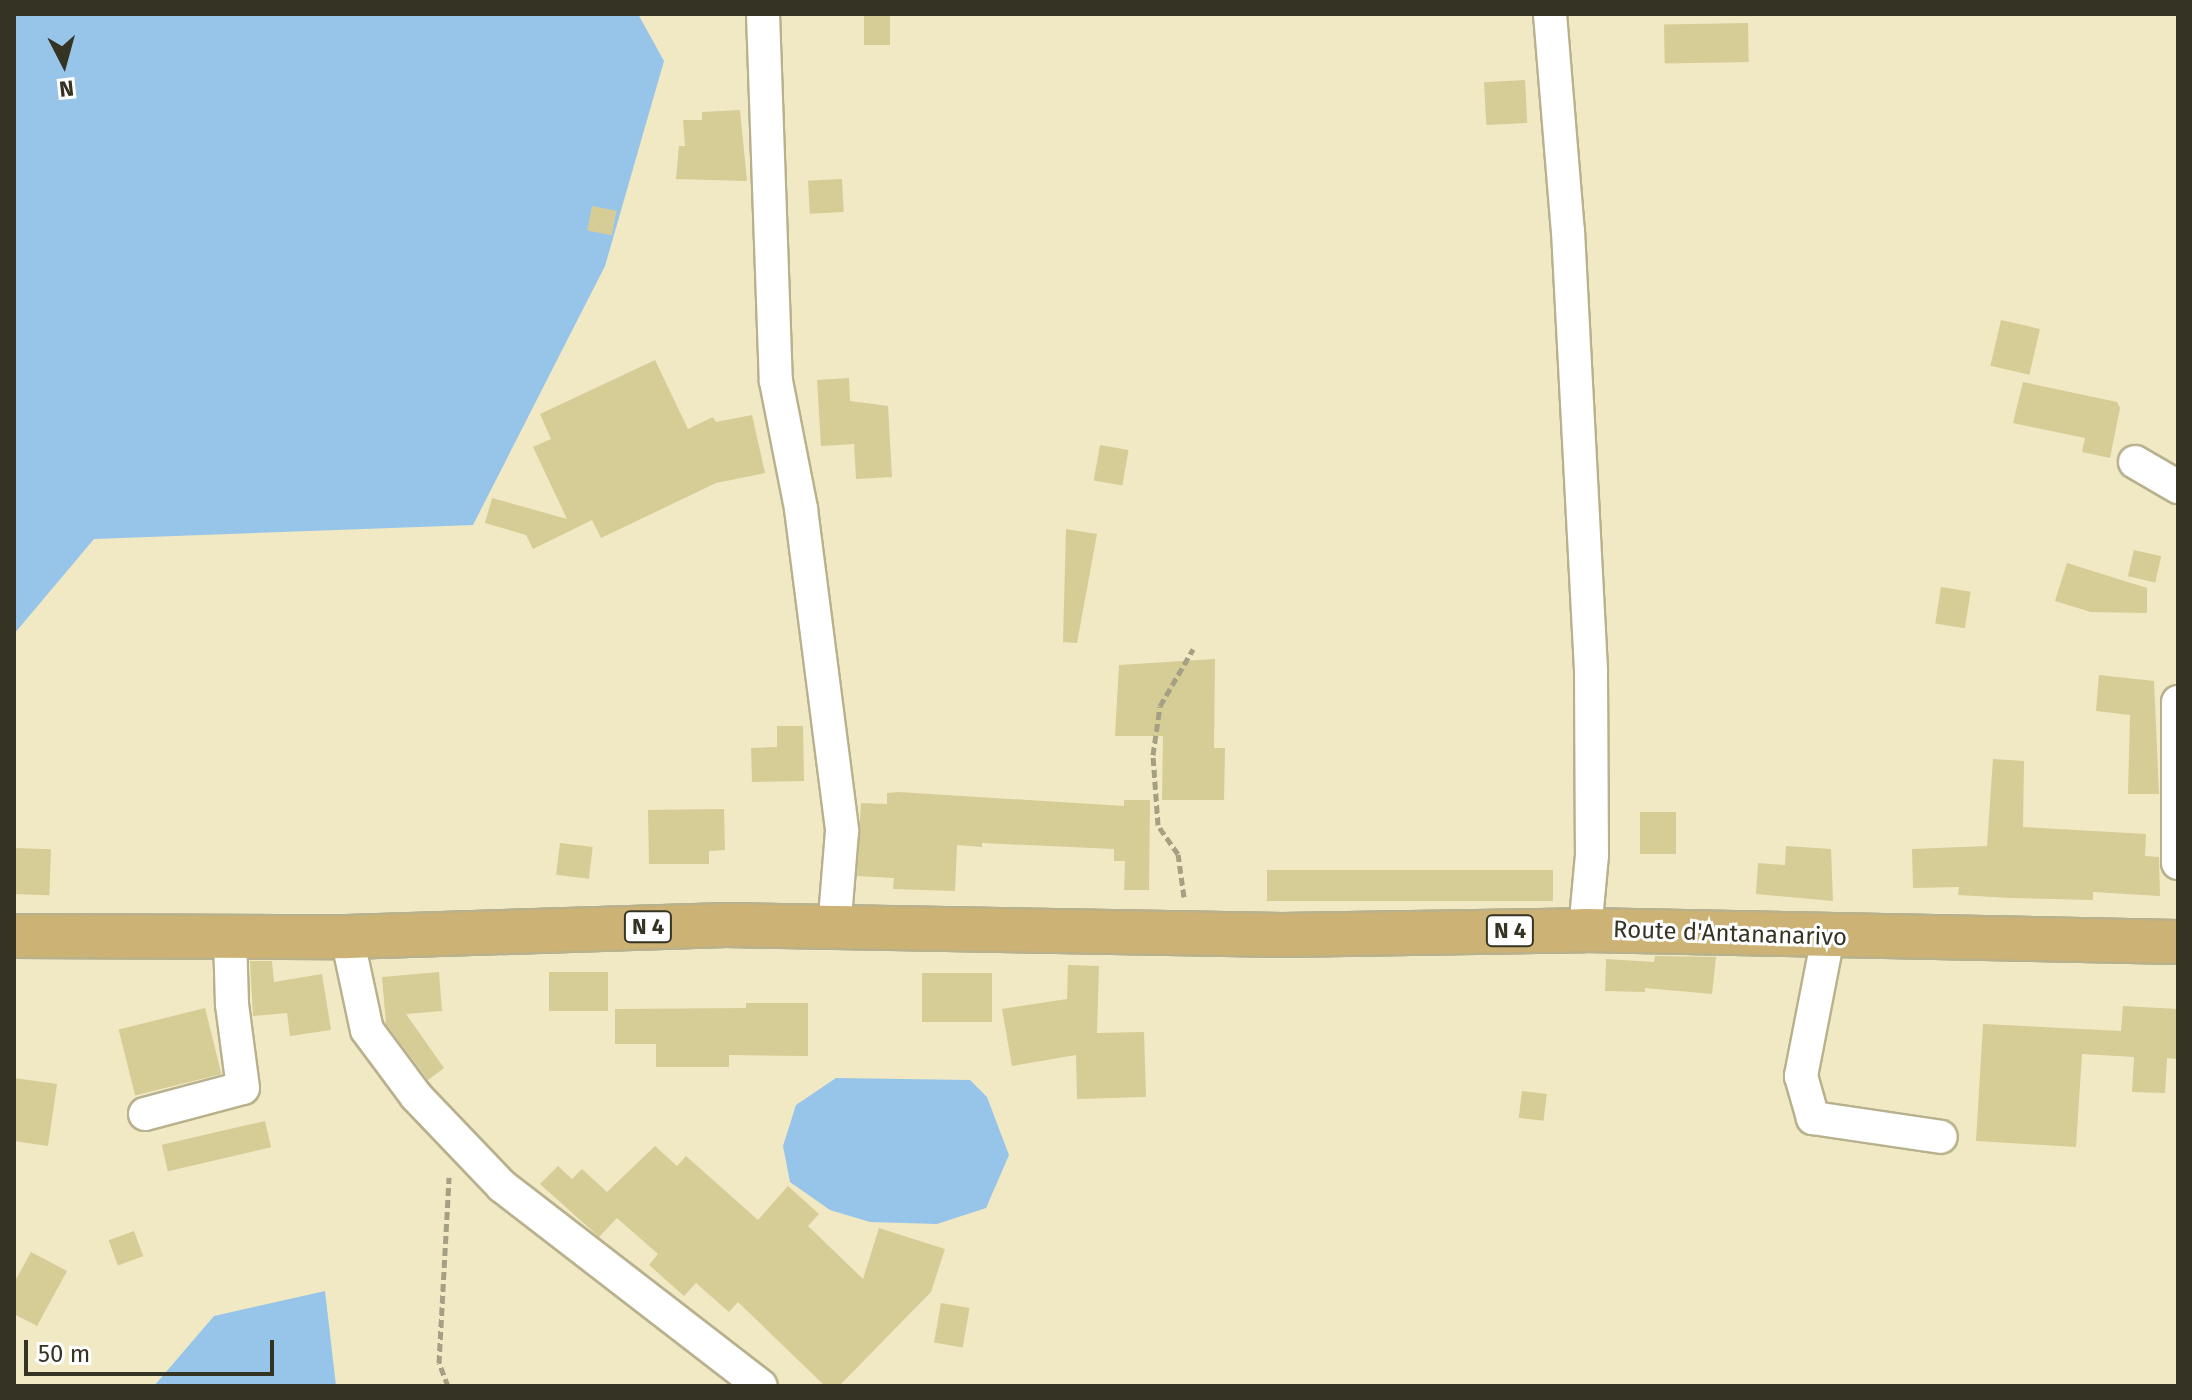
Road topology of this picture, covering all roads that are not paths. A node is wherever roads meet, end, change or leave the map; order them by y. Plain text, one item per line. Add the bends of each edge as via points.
1 (763, 14) edge
2 (1550, 14) edge
3 (2135, 462) dead end
4 (2178, 487) edge
5 (2178, 702) edge
6 (2178, 863) edge
7 (834, 930) junction
8 (1585, 930) junction
9 (14, 936) edge
10 (230, 937) junction
11 (347, 937) junction
12 (1828, 937) junction
13 (2178, 942) edge
14 (145, 1114) dead end
15 (1941, 1137) dead end
16 (761, 1386) edge

1 - 7 street via 776,381 801,509 842,831
2 - 8 street via 1568,231 1591,672 1592,855
3 - 4 street
5 - 6 street
7 - 8 main road, Route d'Antananarivo / N 4 via 1282,935
7 - 11 main road, N 4 via 726,925
8 - 12 main road, Route d'Antananarivo / N 4
9 - 10 main road, N 4
10 - 11 main road, N 4
10 - 14 street via 243,1088
11 - 16 street via 367,1030 416,1096 502,1186
12 - 13 main road, Route d'Antananarivo / N 4
12 - 15 street via 1801,1076 1813,1118

